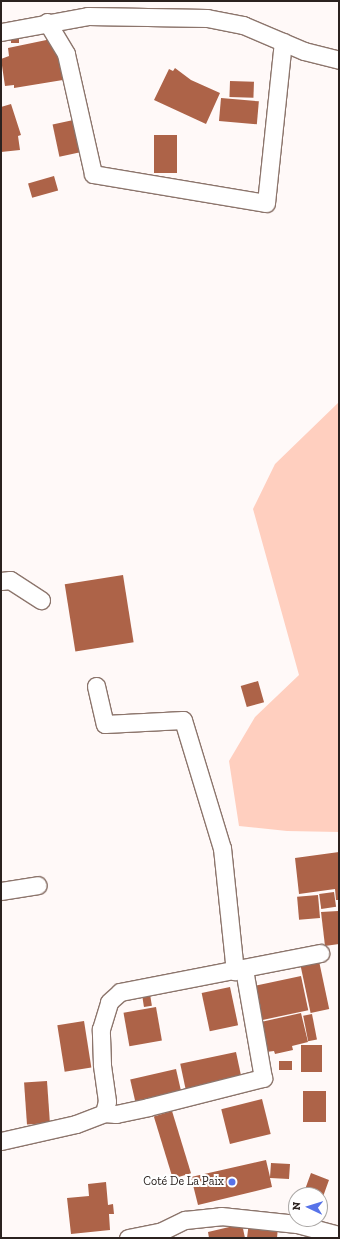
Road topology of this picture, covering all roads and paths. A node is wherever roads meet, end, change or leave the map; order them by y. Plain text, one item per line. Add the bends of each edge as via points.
1 (47, 22) junction
2 (1, 32) edge
3 (284, 42) junction
4 (339, 60) edge
5 (1, 581) edge
6 (41, 600) dead end
7 (96, 686) dead end
8 (38, 885) dead end
9 (1, 890) edge
10 (320, 952) dead end
11 (240, 970) junction
12 (104, 1113) junction
13 (1, 1140) edge
14 (339, 1235) edge
15 (128, 1238) edge

1 - 2 street
1 - 3 street via 88,16 207,18 243,25
1 - 3 street via 66,54 93,174 266,203
3 - 4 street
5 - 6 street via 10,580
7 - 11 street via 105,724 183,720 222,848
8 - 9 street
10 - 11 street
11 - 12 street via 120,992 109,1002 101,1029 107,1101
11 - 12 street via 263,1078 148,1108 116,1114
12 - 13 street via 76,1124
14 - 15 street via 297,1224 221,1216 185,1220 160,1232

